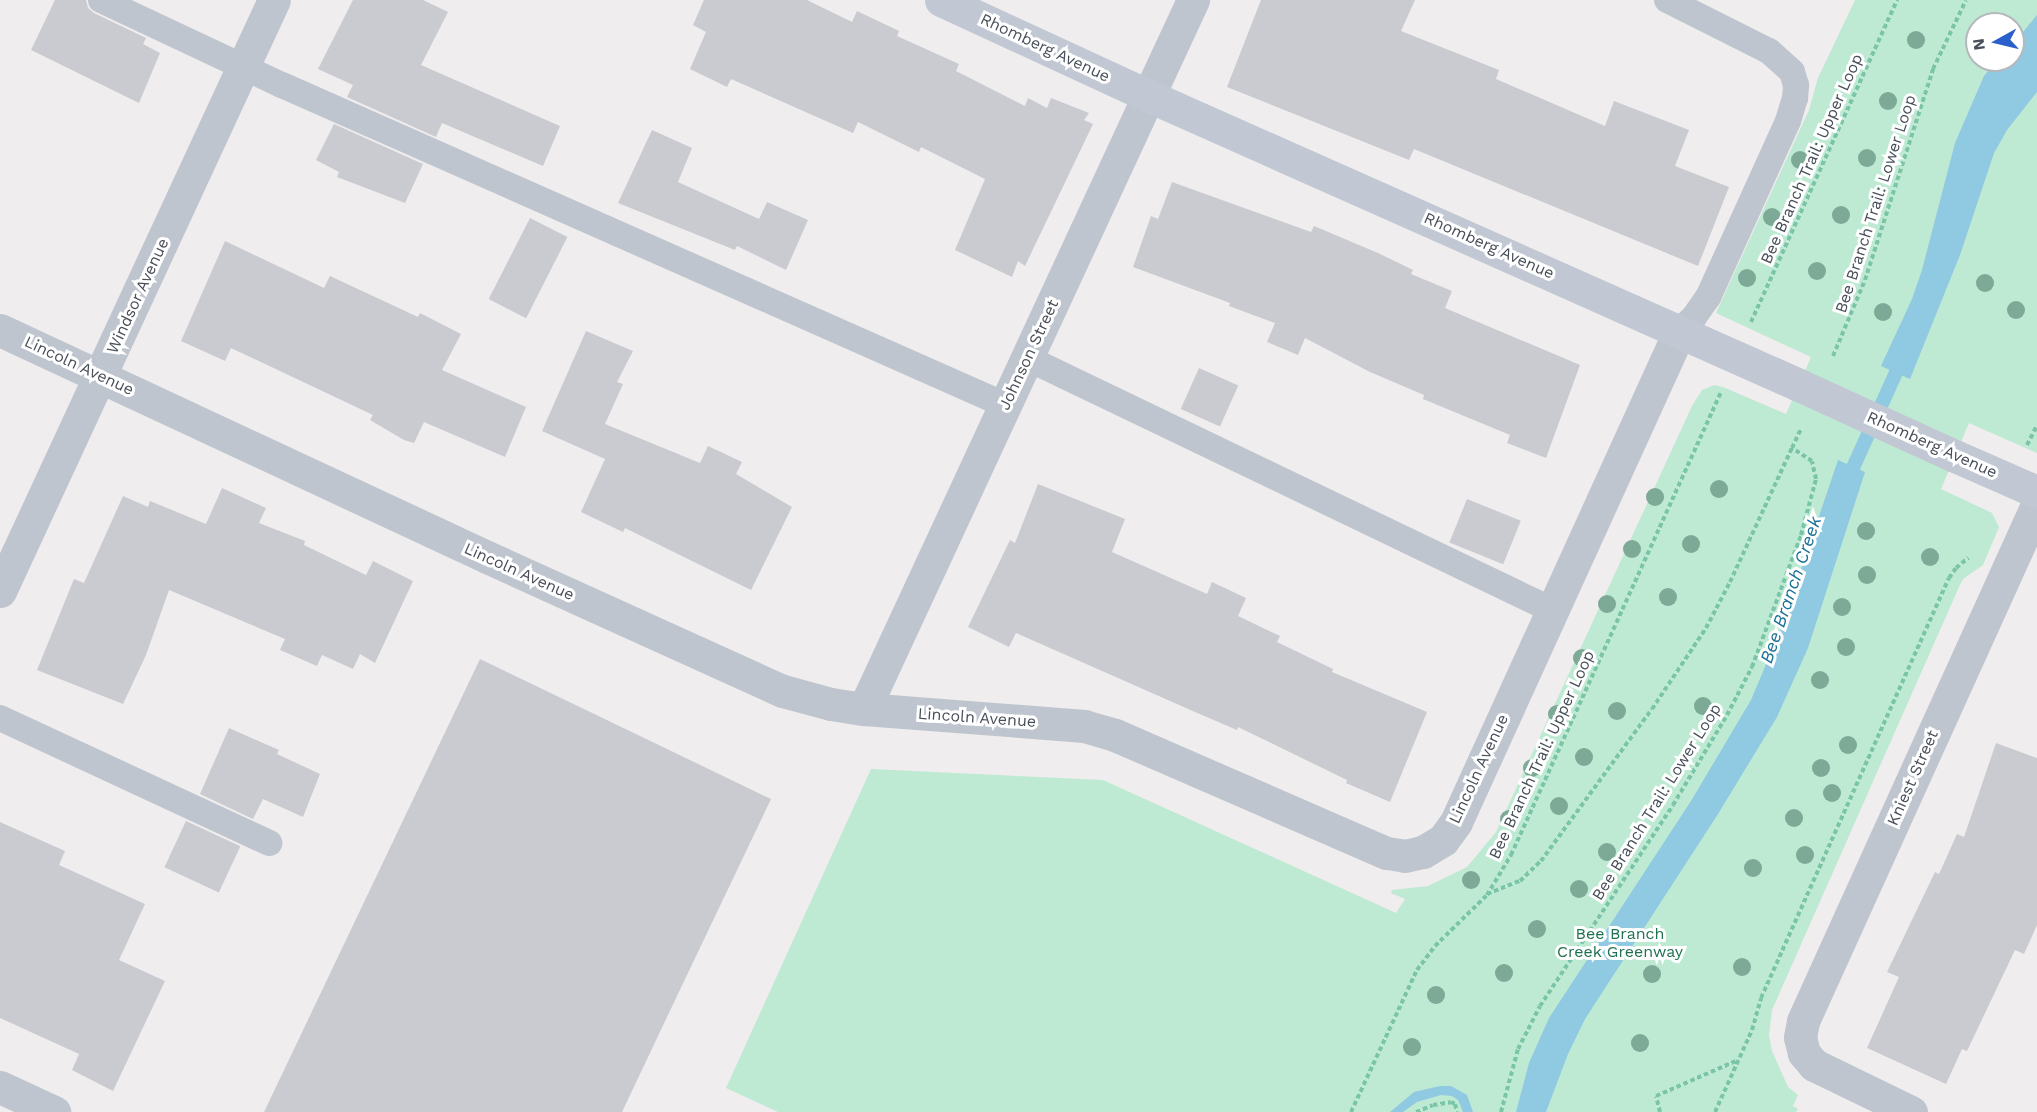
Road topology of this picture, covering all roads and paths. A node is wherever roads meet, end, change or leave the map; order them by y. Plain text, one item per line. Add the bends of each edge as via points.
1 (101, 0) edge
2 (274, 0) edge
3 (941, 0) edge
4 (1193, 0) edge
5 (1667, 0) edge
6 (1897, 0) edge
7 (1966, 0) edge
8 (243, 67) junction
9 (1149, 96) junction
10 (1748, 328) dead end
11 (0, 330) edge
12 (1680, 330) junction
13 (1832, 357) dead end
14 (1027, 358) junction
15 (101, 376) junction
16 (1723, 387) dead end
17 (1005, 405) junction
18 (1805, 420) dead end
19 (2037, 425) edge
20 (1792, 448) junction
21 (2025, 448) dead end
22 (2037, 492) edge
23 (2037, 505) edge
24 (1974, 549) dead end
25 (0, 591) edge
26 (1552, 610) junction
27 (864, 709) junction
28 (0, 718) edge
29 (269, 843) dead end
30 (1487, 895) junction
31 (1738, 1060) junction
32 (0, 1087) edge
33 (54, 1112) edge
34 (1351, 1112) edge
35 (1416, 1112) edge
36 (1456, 1112) edge
37 (1501, 1112) edge
38 (1660, 1112) edge
39 (1715, 1112) edge
40 (1911, 1112) edge

1 - 8 lane
2 - 8 street, Windsor Avenue
3 - 9 main road, Rhomberg Avenue
4 - 9 street, Johnson Street
5 - 12 lane via 1769,51 1792,72 1796,85 1788,121 1708,297
6 - 10 path, Bee Branch Trail: Upper Loop
7 - 13 path, Bee Branch Trail: Lower Loop via 1934,69 1865,280
8 - 15 street, Windsor Avenue
8 - 17 lane
9 - 12 main road, Rhomberg Avenue
9 - 14 street, Johnson Street
11 - 15 street, Lincoln Avenue
12 - 22 main road, Rhomberg Avenue, bridge
12 - 26 street, Lincoln Avenue
14 - 17 street, Johnson Street
14 - 26 lane
15 - 25 street, Windsor Avenue
15 - 27 street, Lincoln Avenue via 783,691
16 - 30 path, Bee Branch Trail: Upper Loop via 1511,855
17 - 27 street, Johnson Street
18 - 20 path
19 - 21 path
20 - 30 path via 1710,619 1652,709 1540,861 1520,881
20 - 37 path, Bee Branch Trail: Lower Loop via 1812,461 1816,479 1801,535 1752,667 1673,806 1540,1006 1518,1049
23 - 40 street, Kniest Street via 1803,1021 1800,1037 1804,1053 1814,1065
24 - 31 path via 1949,578 1761,998
26 - 27 street, Lincoln Avenue via 1456,822 1443,840 1423,852 1405,856 1387,853 1115,735 1084,726
28 - 29 lane
30 - 34 path, Bee Branch Trail: Upper Loop via 1435,946 1417,970
31 - 38 path via 1656,1096
31 - 39 path
32 - 33 street
35 - 36 path via 1451,1102

